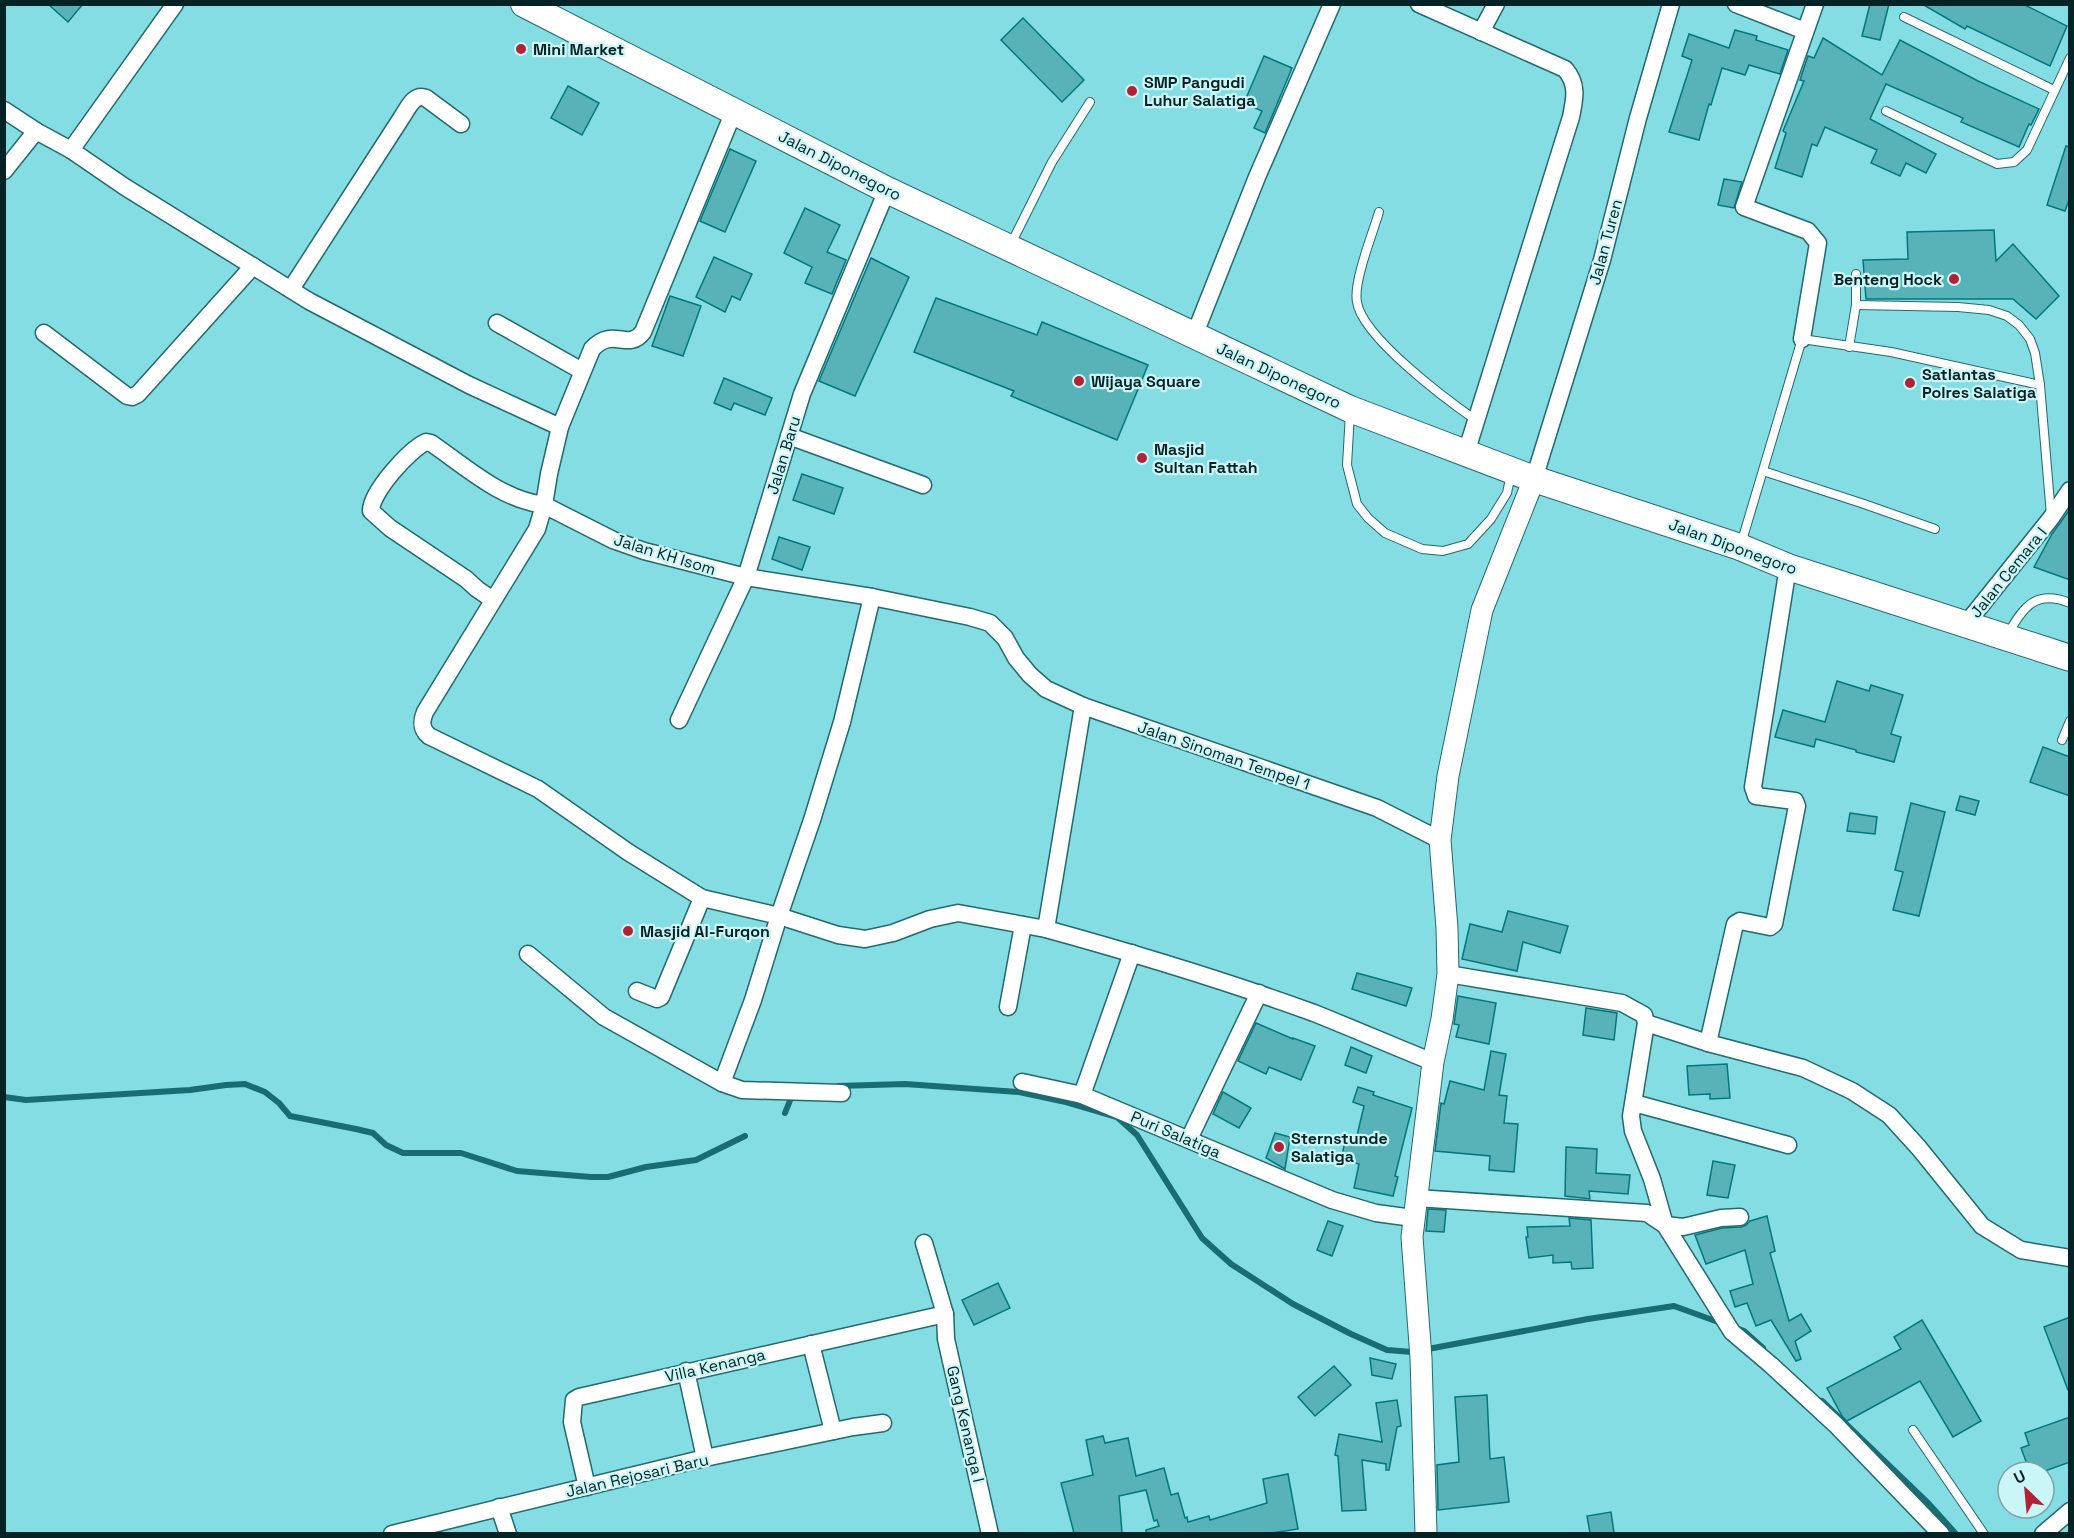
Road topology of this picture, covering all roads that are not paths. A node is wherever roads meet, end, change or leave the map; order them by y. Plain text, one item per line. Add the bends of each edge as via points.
1 (175, 4) edge
2 (524, 4) edge
3 (1332, 4) edge
4 (1419, 4) edge
5 (1496, 4) edge
6 (1671, 4) edge
7 (1736, 4) edge
8 (1815, 4) edge
9 (1904, 17) dead end
10 (1805, 31) junction
11 (1481, 32) junction
12 (2070, 58) edge
13 (2054, 90) junction
14 (1090, 102) dead end
15 (4, 110) edge
16 (734, 111) junction
17 (1886, 111) dead end
18 (461, 124) dead end
19 (36, 131) junction
20 (71, 150) junction
21 (4, 171) edge
22 (887, 190) junction
23 (1379, 212) dead end
24 (1010, 248) junction
25 (253, 266) junction
26 (1856, 274) dead end
27 (291, 290) junction
28 (1856, 305) junction
29 (497, 323) dead end
30 (44, 333) dead end
31 (1194, 336) junction
32 (1802, 339) junction
33 (1849, 347) junction
34 (582, 371) junction
35 (2040, 385) junction
36 (1350, 409) junction
37 (1477, 422) junction
38 (560, 427) junction
39 (789, 436) junction
40 (1466, 453) junction
41 (1762, 471) junction
42 (1523, 474) junction
43 (923, 485) dead end
44 (2070, 490) edge
45 (544, 505) junction
46 (2051, 518) junction
47 (1935, 529) dead end
48 (1740, 547) junction
49 (1788, 567) junction
50 (746, 577) junction
51 (872, 597) junction
52 (493, 600) junction
53 (2070, 603) edge
54 (1966, 624) junction
55 (2006, 637) junction
56 (1016, 658) joint
57 (2070, 658) edge
58 (1083, 706) junction
59 (679, 720) dead end
60 (2070, 721) edge
61 (2062, 740) dead end
62 (1440, 840) junction
63 (702, 898) junction
64 (779, 916) junction
65 (1023, 925) junction
66 (1047, 929) junction
67 (1132, 953) junction
68 (528, 954) dead end
69 (1448, 974) junction
70 (637, 991) dead end
71 (1258, 993) junction
72 (1008, 1007) dead end
73 (1646, 1023) junction
74 (1708, 1043) junction
75 (1433, 1062) junction
76 (724, 1078) junction
77 (1022, 1082) dead end
78 (842, 1093) dead end
79 (1082, 1095) junction
80 (1634, 1103) junction
81 (1190, 1139) junction
82 (1788, 1144) dead end
83 (1415, 1208) junction
84 (1740, 1217) dead end
85 (1665, 1225) junction
86 (924, 1243) dead end
87 (2070, 1258) edge
88 (945, 1314) junction
89 (811, 1344) junction
90 (686, 1371) junction
91 (883, 1423) dead end
92 (1913, 1430) dead end
93 (833, 1431) junction
94 (705, 1458) junction
95 (587, 1487) junction
96 (499, 1507) junction
97 (2070, 1511) edge
98 (392, 1533) edge
99 (508, 1533) edge
100 (990, 1533) edge
101 (1426, 1533) edge
102 (1941, 1533) edge
103 (1984, 1533) edge
104 (2043, 1533) edge

1 - 20 street
2 - 16 main road, Jalan Diponegoro
3 - 31 street
4 - 11 street
5 - 11 street
6 - 42 street, Jalan Turen via 1602,260
7 - 10 street
8 - 10 street
9 - 13 lane
10 - 32 street via 1744,207 1808,231 1818,243
11 - 37 street via 1565,69 1572,76 1576,92
12 - 13 lane
13 - 17 lane via 2027,150 2014,162 1997,164
14 - 24 lane via 1052,162
15 - 19 street
16 - 22 main road, Jalan Diponegoro
16 - 34 street via 643,332 632,340 614,338 598,342
18 - 27 street via 426,98 416,98
19 - 20 street
19 - 21 street
20 - 25 street
22 - 24 main road, Jalan Diponegoro
22 - 39 street, Jalan Baru via 802,394
23 - 37 lane via 1358,283 1356,301 1362,318 1428,386
24 - 31 main road, Jalan Diponegoro
25 - 27 street
25 - 30 street via 132,397
26 - 28 lane
27 - 38 street via 469,385
28 - 33 lane
28 - 35 lane via 1958,307 2007,315 2030,339
29 - 34 street
31 - 36 main road, Jalan Diponegoro
32 - 33 lane
32 - 41 lane
33 - 35 lane via 1890,352
34 - 38 street
35 - 46 lane
36 - 40 main road, Jalan Diponegoro
36 - 42 lane via 1347,465 1358,504 1385,532 1422,549 1443,551 1468,544
37 - 40 street
38 - 45 street
39 - 43 street
39 - 50 street, Jalan Baru
40 - 42 main road, Jalan Diponegoro
41 - 47 lane
41 - 48 lane
42 - 48 main road, Jalan Diponegoro
42 - 62 street via 1482,610 1448,776
44 - 46 street, Jalan Cemara I
45 - 50 street, Jalan KH Isom via 613,540
45 - 52 street via 537,529
45 - 52 street, Jalan KH Isom via 528,503 479,479 426,442 410,452 371,505 371,511 390,528
46 - 54 street, Jalan Cemara I
48 - 49 main road, Jalan Diponegoro
49 - 54 main road, Jalan Diponegoro
49 - 74 street via 1753,787 1756,796 1795,801 1797,806 1774,924 1735,924
50 - 51 street, Jalan KH Isom
50 - 59 street, Jalan Baru
51 - 56 street, Jalan KH Isom via 990,623 1005,638
51 - 64 street via 842,722
52 - 63 street via 425,712 424,732 538,789
53 - 55 lane via 2056,597 2035,601 2021,610
54 - 55 main road, Jalan Diponegoro
55 - 57 main road, Jalan Diponegoro
56 - 58 street, Jalan Sinoman Tempel 1 via 1046,689
58 - 62 street, Jalan Sinoman Tempel 1 via 1377,808
58 - 66 street
60 - 61 lane
62 - 69 street
63 - 64 street
63 - 70 street via 661,997
64 - 65 street via 838,935 865,939 958,913
64 - 76 street
65 - 66 street
65 - 72 street
66 - 67 street
67 - 71 street
67 - 79 street
68 - 76 street via 604,1017
69 - 73 street via 1622,1003 1644,1015
69 - 75 street
71 - 75 street
71 - 81 street
73 - 74 street
73 - 80 street
74 - 87 street via 1803,1068 1852,1090 1889,1116 1982,1226 2020,1250
75 - 83 street
76 - 78 street via 742,1090
77 - 79 street, Puri Salatiga
79 - 81 street, Puri Salatiga
80 - 82 street
80 - 85 street via 1633,1131
81 - 83 street, Puri Salatiga via 1343,1204 1376,1214
83 - 85 street, Puri Salatiga via 1647,1213
83 - 101 street via 1412,1238 1420,1334
84 - 85 street via 1683,1227
85 - 102 street via 1727,1325 1836,1425
86 - 88 street
88 - 89 street, Villa Kenanga
88 - 100 street, Gang Kenanga I via 946,1339
89 - 90 street, Villa Kenanga
89 - 93 street
90 - 94 street
90 - 95 street, Villa Kenanga via 574,1400 572,1422
91 - 93 street, Jalan Rejosari Baru
92 - 103 lane
93 - 94 street, Jalan Rejosari Baru
94 - 95 street, Jalan Rejosari Baru
95 - 96 street, Jalan Rejosari Baru
96 - 98 street, Jalan Rejosari Baru
96 - 99 street
97 - 104 street

